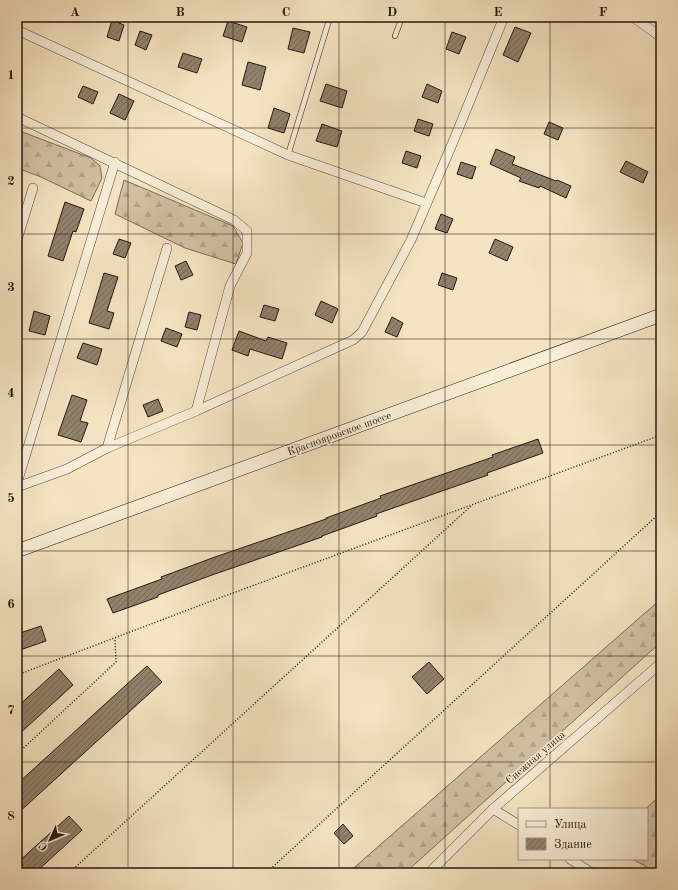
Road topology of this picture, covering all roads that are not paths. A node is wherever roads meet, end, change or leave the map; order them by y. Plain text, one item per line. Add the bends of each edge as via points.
1 (330, 17) edge
2 (402, 17) edge
3 (504, 17) edge
4 (633, 17) edge
5 (17, 30) edge
6 (395, 36) dead end
7 (661, 37) edge
8 (17, 117) edge
9 (288, 155) junction
10 (114, 162) junction
11 (33, 188) dead end
12 (426, 203) junction
13 (17, 240) edge
14 (167, 248) dead end
15 (661, 315) edge
16 (196, 411) junction
17 (107, 448) junction
18 (17, 483) edge
19 (17, 487) edge
20 (17, 551) edge
21 (661, 663) edge
22 (493, 809) junction
23 (518, 824) edge
24 (572, 860) edge
25 (429, 873) edge
26 (592, 873) edge

1 - 9 lane
2 - 6 lane
3 - 12 street
4 - 7 street
5 - 9 street
8 - 10 street
9 - 12 street
10 - 16 street via 234,220 247,231 247,253 230,286
10 - 18 street
11 - 13 street
12 - 16 street via 411,240 362,332 353,340
14 - 17 street
15 - 20 street, Краснояровское шоссе
16 - 17 street
17 - 19 street via 67,470
21 - 22 street, Снежная улица
22 - 23 street
22 - 25 street, Снежная улица
24 - 26 street

